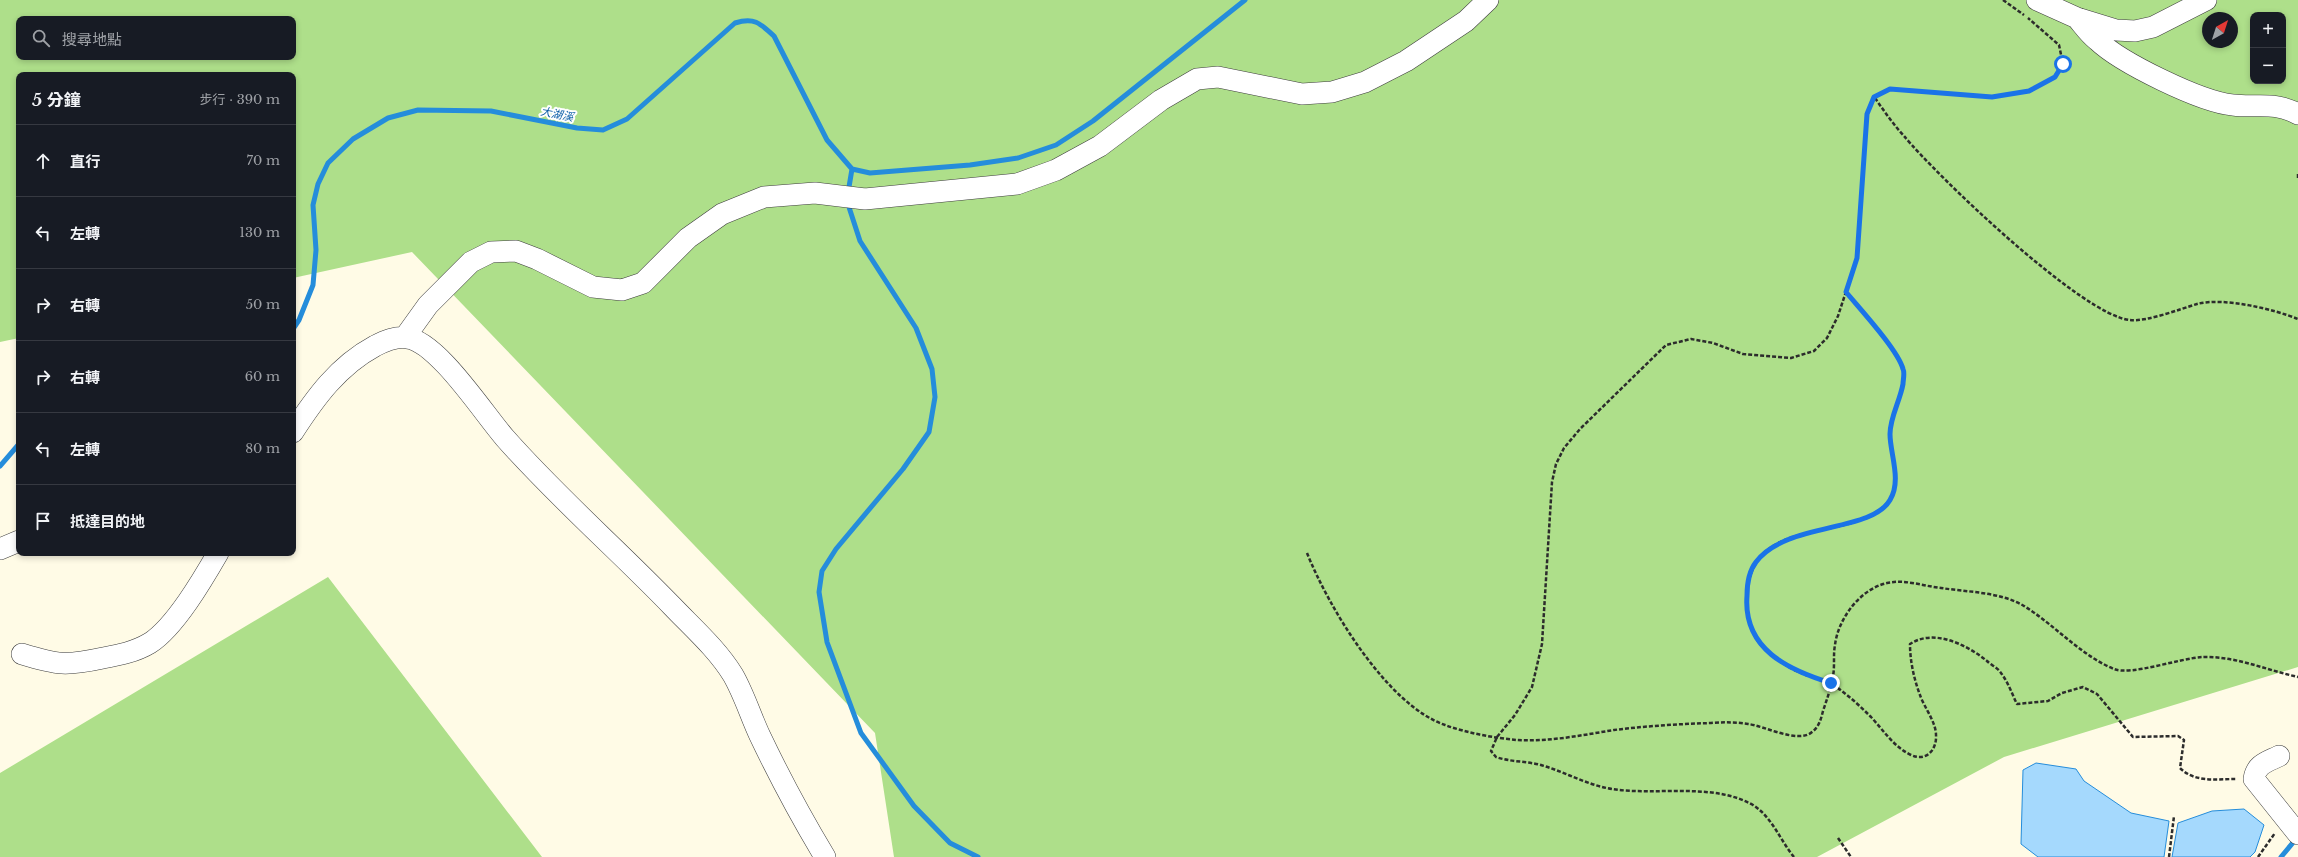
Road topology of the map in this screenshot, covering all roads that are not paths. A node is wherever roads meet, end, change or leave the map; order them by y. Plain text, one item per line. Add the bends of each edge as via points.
1 (1488, 0) edge
2 (2037, 0) edge
3 (2206, 0) edge
4 (2077, 18) junction
5 (2298, 114) edge
6 (405, 337) junction
7 (296, 427) edge
8 (16, 542) edge
9 (0, 549) edge
10 (216, 556) edge
11 (22, 654) dead end
12 (2279, 756) dead end
13 (2292, 827) edge
14 (825, 857) edge

1 - 6 street via 1466,21 1418,53 1365,82 1332,92 1302,94 1218,77 1197,78 1161,100 1100,146 1050,173 1017,184 859,198 815,193 764,197 722,214 688,238 643,283 622,290 593,287 516,251 492,252 471,262 428,305
2 - 4 street
3 - 4 street via 2153,27 2135,31 2116,30
4 - 5 street via 2097,41 2116,54 2165,81 2213,102 2273,105
6 - 7 street via 387,340 361,354 336,374 316,396
6 - 14 street via 417,340 433,352 503,436 542,478 712,648 733,676 790,799
8 - 9 street
10 - 11 street via 198,587 172,621 150,643 126,654 78,664 54,664
12 - 13 street via 2260,765 2255,770 2254,779

